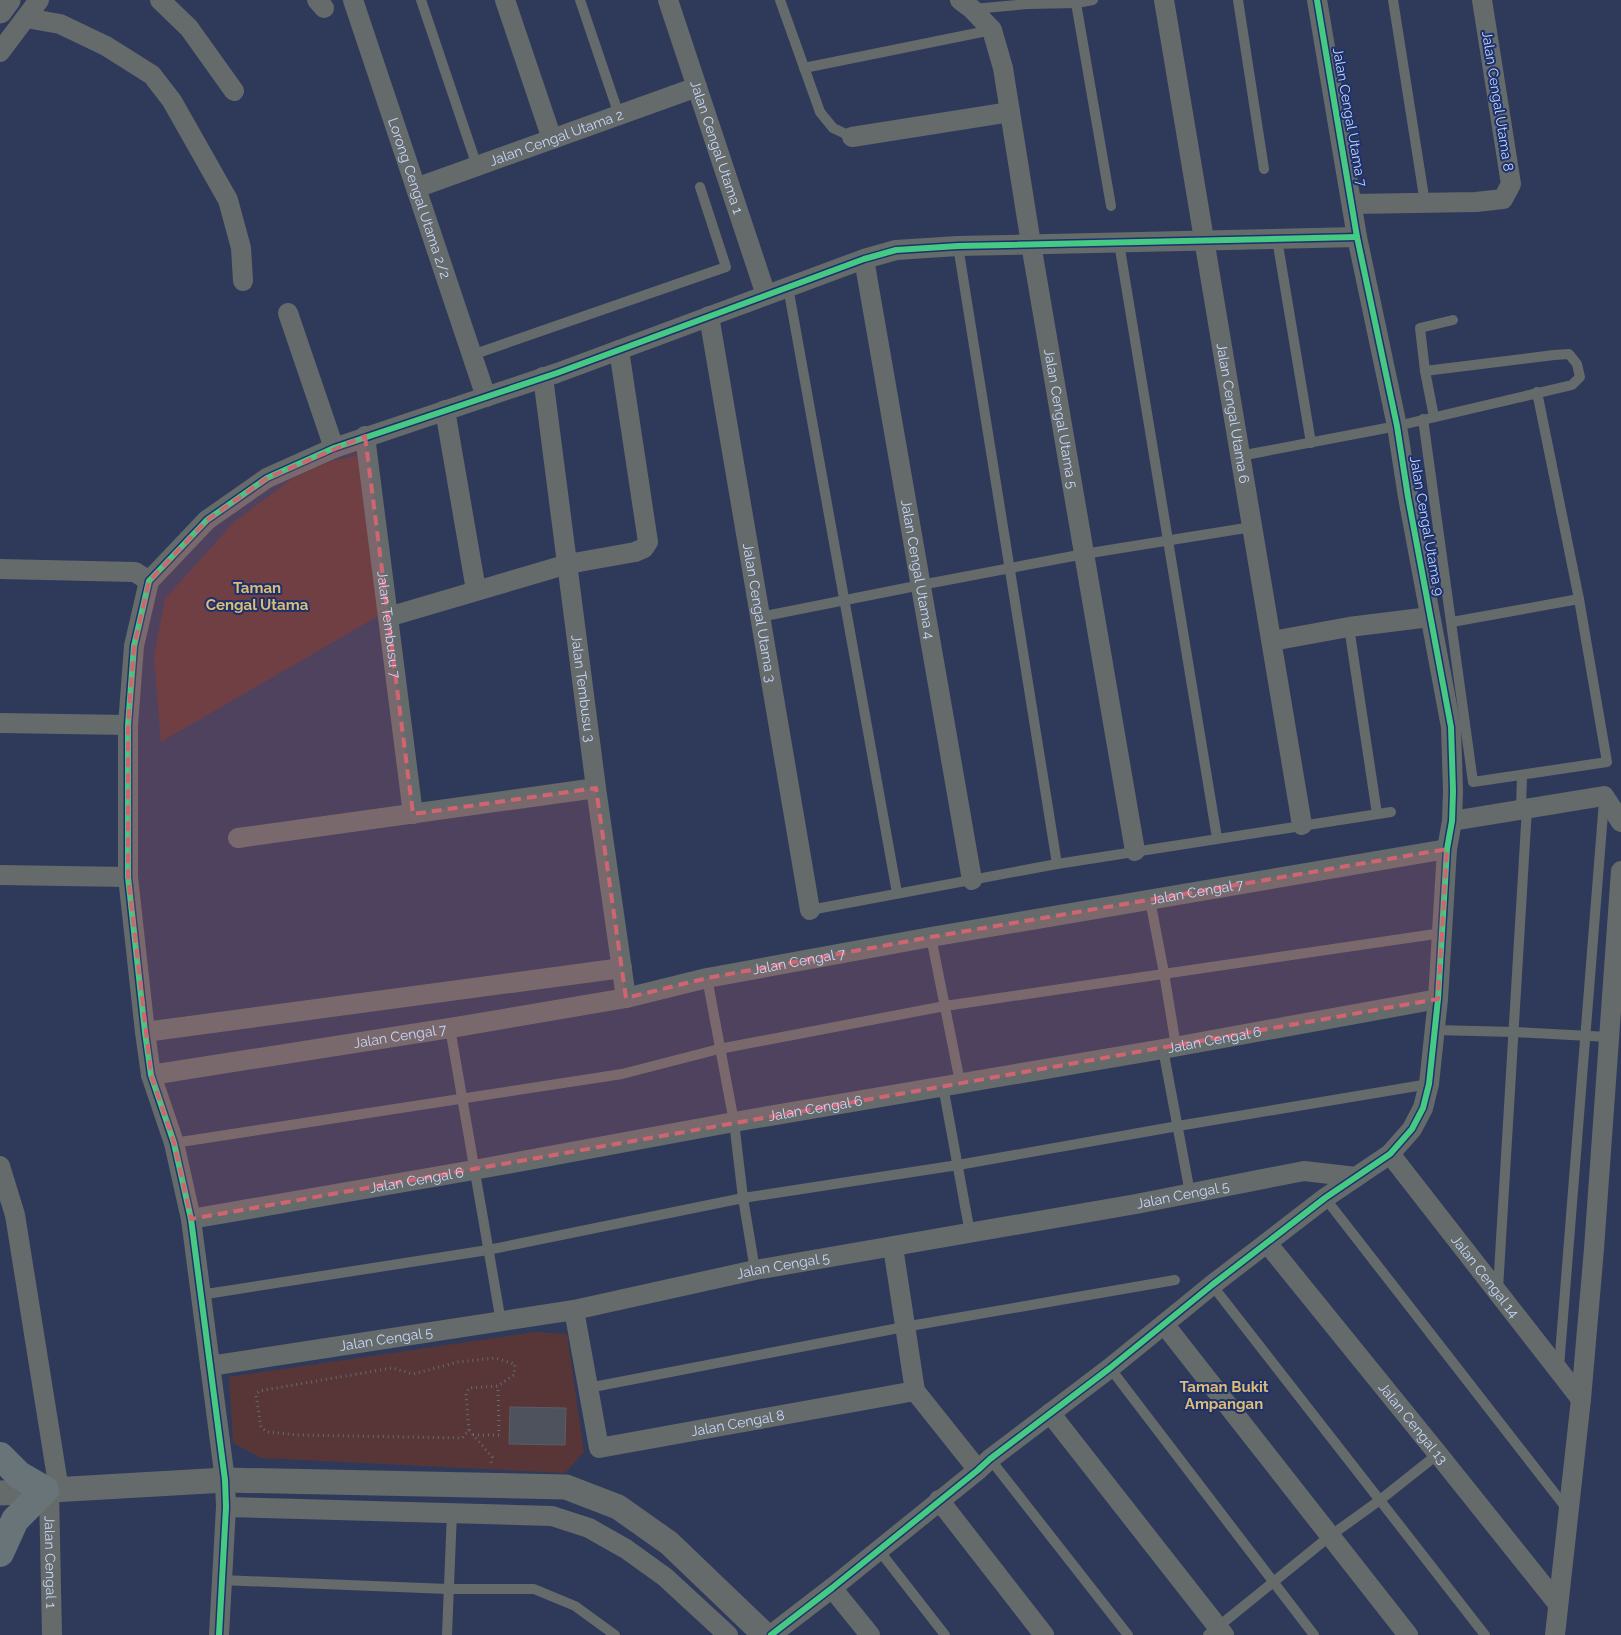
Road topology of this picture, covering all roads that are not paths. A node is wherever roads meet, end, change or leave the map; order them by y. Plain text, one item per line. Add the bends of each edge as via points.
1 (8, 0) edge
2 (39, 0) edge
3 (160, 0) edge
4 (353, 0) edge
5 (421, 0) edge
6 (505, 0) edge
7 (580, 0) edge
8 (668, 0) edge
9 (780, 0) edge
10 (1093, 0) edge
11 (1164, 0) edge
12 (1238, 0) edge
13 (1318, 0) edge
14 (1393, 0) edge
15 (1482, 0) edge
16 (1076, 3) junction
17 (966, 4) edge
18 (0, 12) edge
19 (26, 18) junction
20 (992, 30) junction
21 (0, 52) edge
22 (804, 68) junction
23 (697, 87) junction
24 (234, 90) dead end
25 (1010, 112) junction
26 (618, 115) junction
27 (852, 137) joint
28 (552, 139) junction
29 (477, 166) junction
30 (1264, 168) dead end
31 (700, 187) dead end
32 (416, 188) junction
33 (1425, 203) junction
34 (1352, 204) junction
35 (1111, 206) dead end
36 (1357, 237) junction
37 (1277, 239) junction
38 (1204, 241) junction
39 (1119, 243) junction
40 (1031, 244) junction
41 (958, 246) junction
42 (864, 260) junction
43 (243, 281) dead end
44 (788, 287) junction
45 (766, 295) junction
46 (288, 314) dead end
47 (709, 316) junction
48 (1453, 320) dead end
49 (619, 350) junction
50 (472, 354) junction
51 (1425, 371) junction
52 (543, 377) junction
53 (1536, 392) junction
54 (486, 397) junction
55 (445, 410) junction
56 (1434, 417) junction
57 (1423, 420) junction
58 (1397, 426) junction
59 (365, 436) junction
60 (1311, 443) junction
61 (334, 448) junction
62 (1240, 456) junction
63 (1252, 528) junction
64 (1168, 541) junction
65 (1084, 554) junction
66 (568, 564) junction
67 (1010, 568) junction
68 (0, 569) edge
69 (149, 581) junction
70 (920, 585) junction
71 (476, 590) junction
72 (1579, 599) junction
73 (844, 600) junction
74 (388, 617) junction
75 (760, 617) junction
76 (1430, 617) junction
77 (1452, 622) junction
78 (1349, 627) junction
79 (1272, 641) junction
80 (0, 723) edge
81 (128, 725) junction
82 (1522, 775) junction
83 (596, 788) junction
84 (1604, 796) junction
85 (1524, 809) junction
86 (1391, 812) dead end
87 (413, 814) junction
88 (1377, 814) junction
89 (1452, 821) junction
90 (1621, 822) edge
91 (1302, 825) junction
92 (238, 838) dead end
93 (1217, 838) junction
94 (1447, 849) junction
95 (1135, 851) junction
96 (1057, 864) junction
97 (1621, 871) edge
98 (0, 875) edge
99 (128, 877) junction
100 (972, 880) junction
101 (897, 893) junction
102 (1150, 900) junction
103 (810, 910) joint
104 (1442, 933) junction
105 (931, 937) junction
106 (622, 968) junction
107 (1164, 973) junction
108 (707, 978) junction
109 (626, 998) junction
110 (1438, 999) junction
111 (945, 1006) junction
112 (450, 1028) junction
113 (1435, 1030) junction
114 (144, 1032) junction
115 (1514, 1032) junction
116 (1585, 1036) junction
117 (1609, 1037) junction
118 (1169, 1047) junction
119 (719, 1049) junction
120 (151, 1074) junction
121 (952, 1084) junction
122 (1429, 1084) junction
123 (462, 1099) junction
124 (734, 1122) junction
125 (1178, 1126) junction
126 (174, 1143) junction
127 (1390, 1154) junction
128 (958, 1165) junction
129 (0, 1166) edge
130 (474, 1170) junction
131 (1356, 1177) junction
132 (1190, 1193) junction
133 (743, 1198) junction
134 (1325, 1198) junction
135 (191, 1219) junction
136 (970, 1233) junction
137 (1267, 1243) junction
138 (893, 1247) junction
139 (488, 1250) junction
140 (755, 1270) junction
141 (1175, 1280) dead end
142 (1212, 1285) junction
143 (1497, 1293) junction
144 (200, 1296) junction
145 (574, 1310) junction
146 (500, 1322) junction
147 (1164, 1324) junction
148 (904, 1327) junction
149 (210, 1366) junction
150 (1110, 1368) junction
151 (1558, 1370) junction
152 (588, 1388) junction
153 (915, 1391) junction
154 (1581, 1399) junction
155 (1050, 1412) junction
156 (1438, 1454) junction
157 (0, 1456) edge
158 (984, 1464) junction
159 (225, 1480) junction
160 (51, 1490) junction
161 (0, 1493) edge
162 (939, 1500) junction
163 (1380, 1500) junction
164 (226, 1507) junction
165 (1568, 1509) junction
166 (452, 1512) junction
167 (1330, 1536) junction
168 (878, 1549) junction
169 (0, 1553) edge
170 (221, 1580) junction
171 (1274, 1580) junction
172 (832, 1588) junction
173 (448, 1589) junction
174 (1558, 1604) junction
175 (1217, 1633) edge
176 (52, 1635) edge
177 (219, 1635) edge
178 (447, 1635) edge
179 (615, 1635) edge
180 (728, 1635) edge
181 (765, 1635) edge
182 (771, 1635) edge
183 (870, 1635) edge
184 (945, 1635) edge
185 (1044, 1635) edge
186 (1128, 1635) edge
187 (1314, 1635) edge
188 (1408, 1635) edge
189 (1485, 1635) edge
190 (1555, 1635) edge

1 - 18 street
2 - 19 street
3 - 24 street via 189,28
4 - 32 street, Lorong Cengal Utama 2/2
5 - 29 lane
6 - 28 street
7 - 26 lane
8 - 23 street, Jalan Cengal Utama 1
9 - 22 lane
10 - 16 lane
11 - 38 street, Jalan Cengal Utama 6
12 - 30 lane
13 - 34 street, Jalan Cengal Utama 7
14 - 33 lane
15 - 33 street, Jalan Cengal Utama 8 via 1511,184 1503,199
16 - 17 lane
16 - 35 lane
17 - 20 street, Jalan Cengal Utama 5
19 - 21 street
19 - 43 street via 60,24 106,46 152,75 172,101 228,200 241,248
20 - 22 lane
20 - 25 street, Jalan Cengal Utama 5 via 1003,68
22 - 27 lane via 820,112 833,128
23 - 26 street, Jalan Cengal Utama 2
23 - 45 street, Jalan Cengal Utama 1
25 - 27 street
25 - 40 street, Jalan Cengal Utama 5
26 - 28 street, Jalan Cengal Utama 2
28 - 29 street, Jalan Cengal Utama 2
29 - 32 street, Jalan Cengal Utama 2
31 - 50 lane via 726,267
32 - 50 street, Lorong Cengal Utama 2/2
33 - 34 street, Jalan Cengal Utama 8
34 - 36 street, Jalan Cengal Utama 7
36 - 37 street
36 - 58 street, Jalan Cengal Utama 9
37 - 38 street
37 - 60 lane
38 - 39 street
38 - 62 street, Jalan Cengal Utama 6
39 - 40 street
39 - 64 lane
40 - 41 street
40 - 65 street, Jalan Cengal Utama 5
41 - 42 street via 896,250
41 - 67 lane
42 - 44 street
42 - 70 street, Jalan Cengal Utama 4
44 - 45 street
44 - 73 lane
45 - 47 street
46 - 61 street
47 - 49 street
47 - 75 street, Jalan Cengal Utama 3
48 - 51 lane via 1420,328
49 - 52 street
49 - 66 street via 648,542 635,552
50 - 54 street, Lorong Cengal Utama 2/2
51 - 53 lane via 1569,354 1577,364 1580,377 1572,385
51 - 56 lane
52 - 54 street
52 - 66 street, Jalan Tembusu 3
53 - 56 lane
53 - 72 lane
54 - 55 street
55 - 59 street
55 - 71 street
56 - 57 lane
57 - 58 lane
57 - 77 lane
58 - 60 lane
58 - 76 street, Jalan Cengal Utama 9
59 - 61 street
59 - 74 street, Jalan Tembusu 7
60 - 62 lane
61 - 69 street via 267,478 207,520
62 - 63 street, Jalan Cengal Utama 6
63 - 64 lane
63 - 79 street, Jalan Cengal Utama 6
64 - 65 lane
64 - 93 lane
65 - 67 lane
65 - 95 street, Jalan Cengal Utama 5
66 - 71 street
66 - 83 street, Jalan Tembusu 3
67 - 70 lane
67 - 96 lane
68 - 69 street via 135,572
69 - 81 street via 134,646
70 - 73 lane
70 - 100 street, Jalan Cengal Utama 4
71 - 74 street
72 - 77 lane
72 - 82 lane via 1607,762
73 - 75 lane
73 - 101 lane
74 - 87 street, Jalan Tembusu 7
75 - 103 street, Jalan Cengal Utama 3
76 - 78 street
76 - 89 street, Jalan Cengal Utama 9 via 1451,727
77 - 82 lane via 1473,782
78 - 79 street
78 - 88 lane
79 - 91 street, Jalan Cengal Utama 6
80 - 81 street
81 - 99 street
82 - 85 lane
83 - 87 street
83 - 106 street, Jalan Tembusu 3
84 - 85 street
84 - 90 street
84 - 116 lane
85 - 89 street
85 - 115 lane
86 - 88 lane
87 - 92 street
88 - 91 lane
89 - 94 street, Jalan Cengal Utama 9
91 - 93 lane
93 - 95 lane
94 - 102 street, Jalan Cengal 7
94 - 104 street, Jalan Cengal Utama 9
95 - 96 lane
96 - 100 lane
97 - 117 street
98 - 99 street
99 - 114 street
100 - 101 lane
101 - 103 lane
102 - 105 street, Jalan Cengal 7
102 - 107 lane
104 - 107 lane
104 - 110 street, Jalan Cengal Utama 9
105 - 108 street, Jalan Cengal 7
105 - 111 lane
106 - 109 street, Jalan Tembusu 3
106 - 114 street
107 - 111 lane
107 - 118 lane
108 - 109 street, Jalan Cengal 7
108 - 119 lane
109 - 112 street, Jalan Cengal 7
110 - 113 street, Jalan Cengal Utama 9
110 - 118 street, Jalan Cengal 6
111 - 119 lane
111 - 121 lane
112 - 120 street, Jalan Cengal 7
112 - 123 lane
113 - 115 lane
113 - 122 street, Jalan Cengal Utama 9
114 - 120 street
115 - 116 lane
115 - 143 lane
116 - 117 lane
116 - 151 lane
117 - 154 street
118 - 121 street, Jalan Cengal 6
118 - 125 lane
119 - 123 lane via 622,1074
119 - 124 lane
120 - 126 street
121 - 124 street, Jalan Cengal 6
121 - 128 lane
122 - 125 lane
122 - 127 street, Jalan Cengal Utama 9 via 1423,1108 1412,1129
123 - 126 lane
123 - 130 lane
124 - 130 street, Jalan Cengal 6
124 - 133 lane
125 - 128 lane
125 - 132 lane
126 - 135 street
127 - 131 street, Jalan Cengal Utama 9
127 - 143 street, Jalan Cengal 14
128 - 133 lane
128 - 136 lane
129 - 160 street, Jalan Cengal 1 via 15,1215
130 - 135 street, Jalan Cengal 6
130 - 139 lane
131 - 132 street, Jalan Cengal 5 via 1304,1171
131 - 134 street, Jalan Cengal Utama 9
132 - 136 street, Jalan Cengal 5
133 - 139 lane
133 - 140 lane
134 - 137 street, Jalan Cengal Utama 9
134 - 165 lane
135 - 144 street
136 - 138 street, Jalan Cengal 5
137 - 142 street, Jalan Cengal Utama 9
137 - 156 street, Jalan Cengal 13
138 - 140 street, Jalan Cengal 5
138 - 148 street
139 - 144 lane
139 - 146 lane
140 - 145 street, Jalan Cengal 5
141 - 148 lane
142 - 147 street, Jalan Cengal Utama 9
142 - 163 lane
143 - 151 street, Jalan Cengal 14
144 - 149 street
145 - 146 street, Jalan Cengal 5
145 - 152 street, Jalan Cengal 8
146 - 149 street, Jalan Cengal 5
147 - 150 street, Jalan Cengal Utama 9
147 - 167 street
148 - 152 lane
148 - 153 street
149 - 159 street
150 - 155 street, Jalan Cengal Utama 9
150 - 171 lane
151 - 154 street, Jalan Cengal 14
152 - 153 street, Jalan Cengal 8 via 599,1448
153 - 158 street
154 - 165 street
155 - 158 street, Jalan Cengal Utama 9
155 - 175 street
156 - 163 lane
156 - 174 street, Jalan Cengal 13
157 - 160 highway via 19,1475
158 - 162 street, Jalan Cengal Utama 9
158 - 186 lane
159 - 160 street
159 - 164 street
159 - 181 street via 566,1486 618,1507 669,1543
160 - 161 street
160 - 169 highway via 15,1520
160 - 176 street, Jalan Cengal 1
162 - 168 street, Jalan Cengal Utama 9
162 - 185 street
163 - 167 lane
163 - 189 lane
164 - 166 street
164 - 170 street
165 - 174 street
166 - 173 lane
166 - 180 street via 552,1516 589,1528 665,1577
167 - 171 lane
167 - 188 street
168 - 172 street, Jalan Cengal Utama 9
168 - 184 lane
170 - 173 lane
170 - 177 street
171 - 175 lane
171 - 187 lane
172 - 182 street, Jalan Cengal Utama 9
172 - 183 street
173 - 178 lane
173 - 179 lane via 534,1589 575,1606
174 - 190 street

